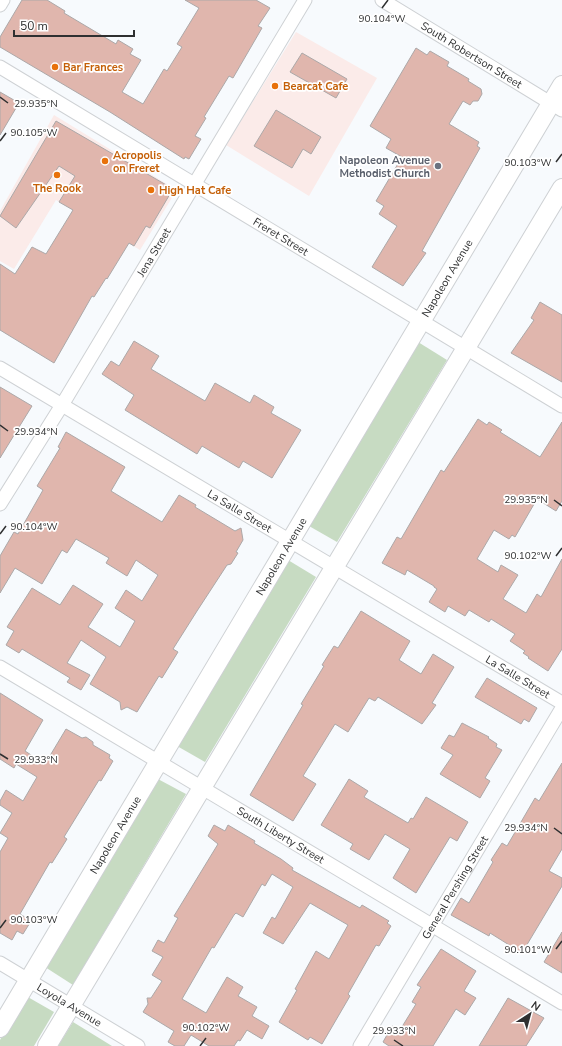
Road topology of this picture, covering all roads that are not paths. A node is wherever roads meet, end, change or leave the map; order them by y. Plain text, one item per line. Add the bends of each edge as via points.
1 (3, 0) edge
2 (304, 0) edge
3 (382, 0) edge
4 (0, 5) edge
5 (0, 67) edge
6 (562, 85) edge
7 (557, 106) edge
8 (194, 184) junction
9 (562, 188) edge
10 (421, 322) junction
11 (465, 348) junction
12 (0, 368) edge
13 (62, 405) junction
14 (562, 406) edge
15 (0, 504) edge
16 (291, 540) junction
17 (334, 565) junction
18 (0, 667) edge
19 (562, 703) edge
20 (562, 708) edge
21 (159, 762) junction
22 (201, 788) junction
23 (432, 925) junction
24 (0, 963) edge
25 (28, 980) junction
26 (562, 1003) edge
27 (71, 1006) junction
28 (0, 1028) edge
29 (47, 1046) edge
30 (138, 1046) edge
31 (360, 1046) edge

1 - 4 street
2 - 8 street, Jena Street
3 - 7 street, South Robertson Street
5 - 8 street, Freret Street
6 - 7 main road, Napoleon Avenue
7 - 10 main road, Napoleon Avenue
8 - 10 street, Freret Street
8 - 13 street, Jena Street
9 - 11 main road
10 - 11 street, Freret Street
10 - 16 main road, Napoleon Avenue
11 - 14 street, Freret Street
11 - 17 main road
12 - 13 street, La Salle Street
13 - 15 street, Jena Street
13 - 16 street, La Salle Street
16 - 17 street, La Salle Street
16 - 21 main road, Napoleon Avenue
17 - 19 street, La Salle Street
17 - 22 main road
18 - 21 street, South Liberty Street
20 - 23 street, General Pershing Street
21 - 22 street, South Liberty Street
21 - 25 main road, Napoleon Avenue
22 - 23 street, South Liberty Street
22 - 27 main road
23 - 26 street, South Liberty Street
23 - 31 street, General Pershing Street
24 - 25 street, Loyola Avenue
25 - 27 street, Loyola Avenue
25 - 28 main road, Napoleon Avenue
27 - 29 main road
27 - 30 street, Loyola Avenue

